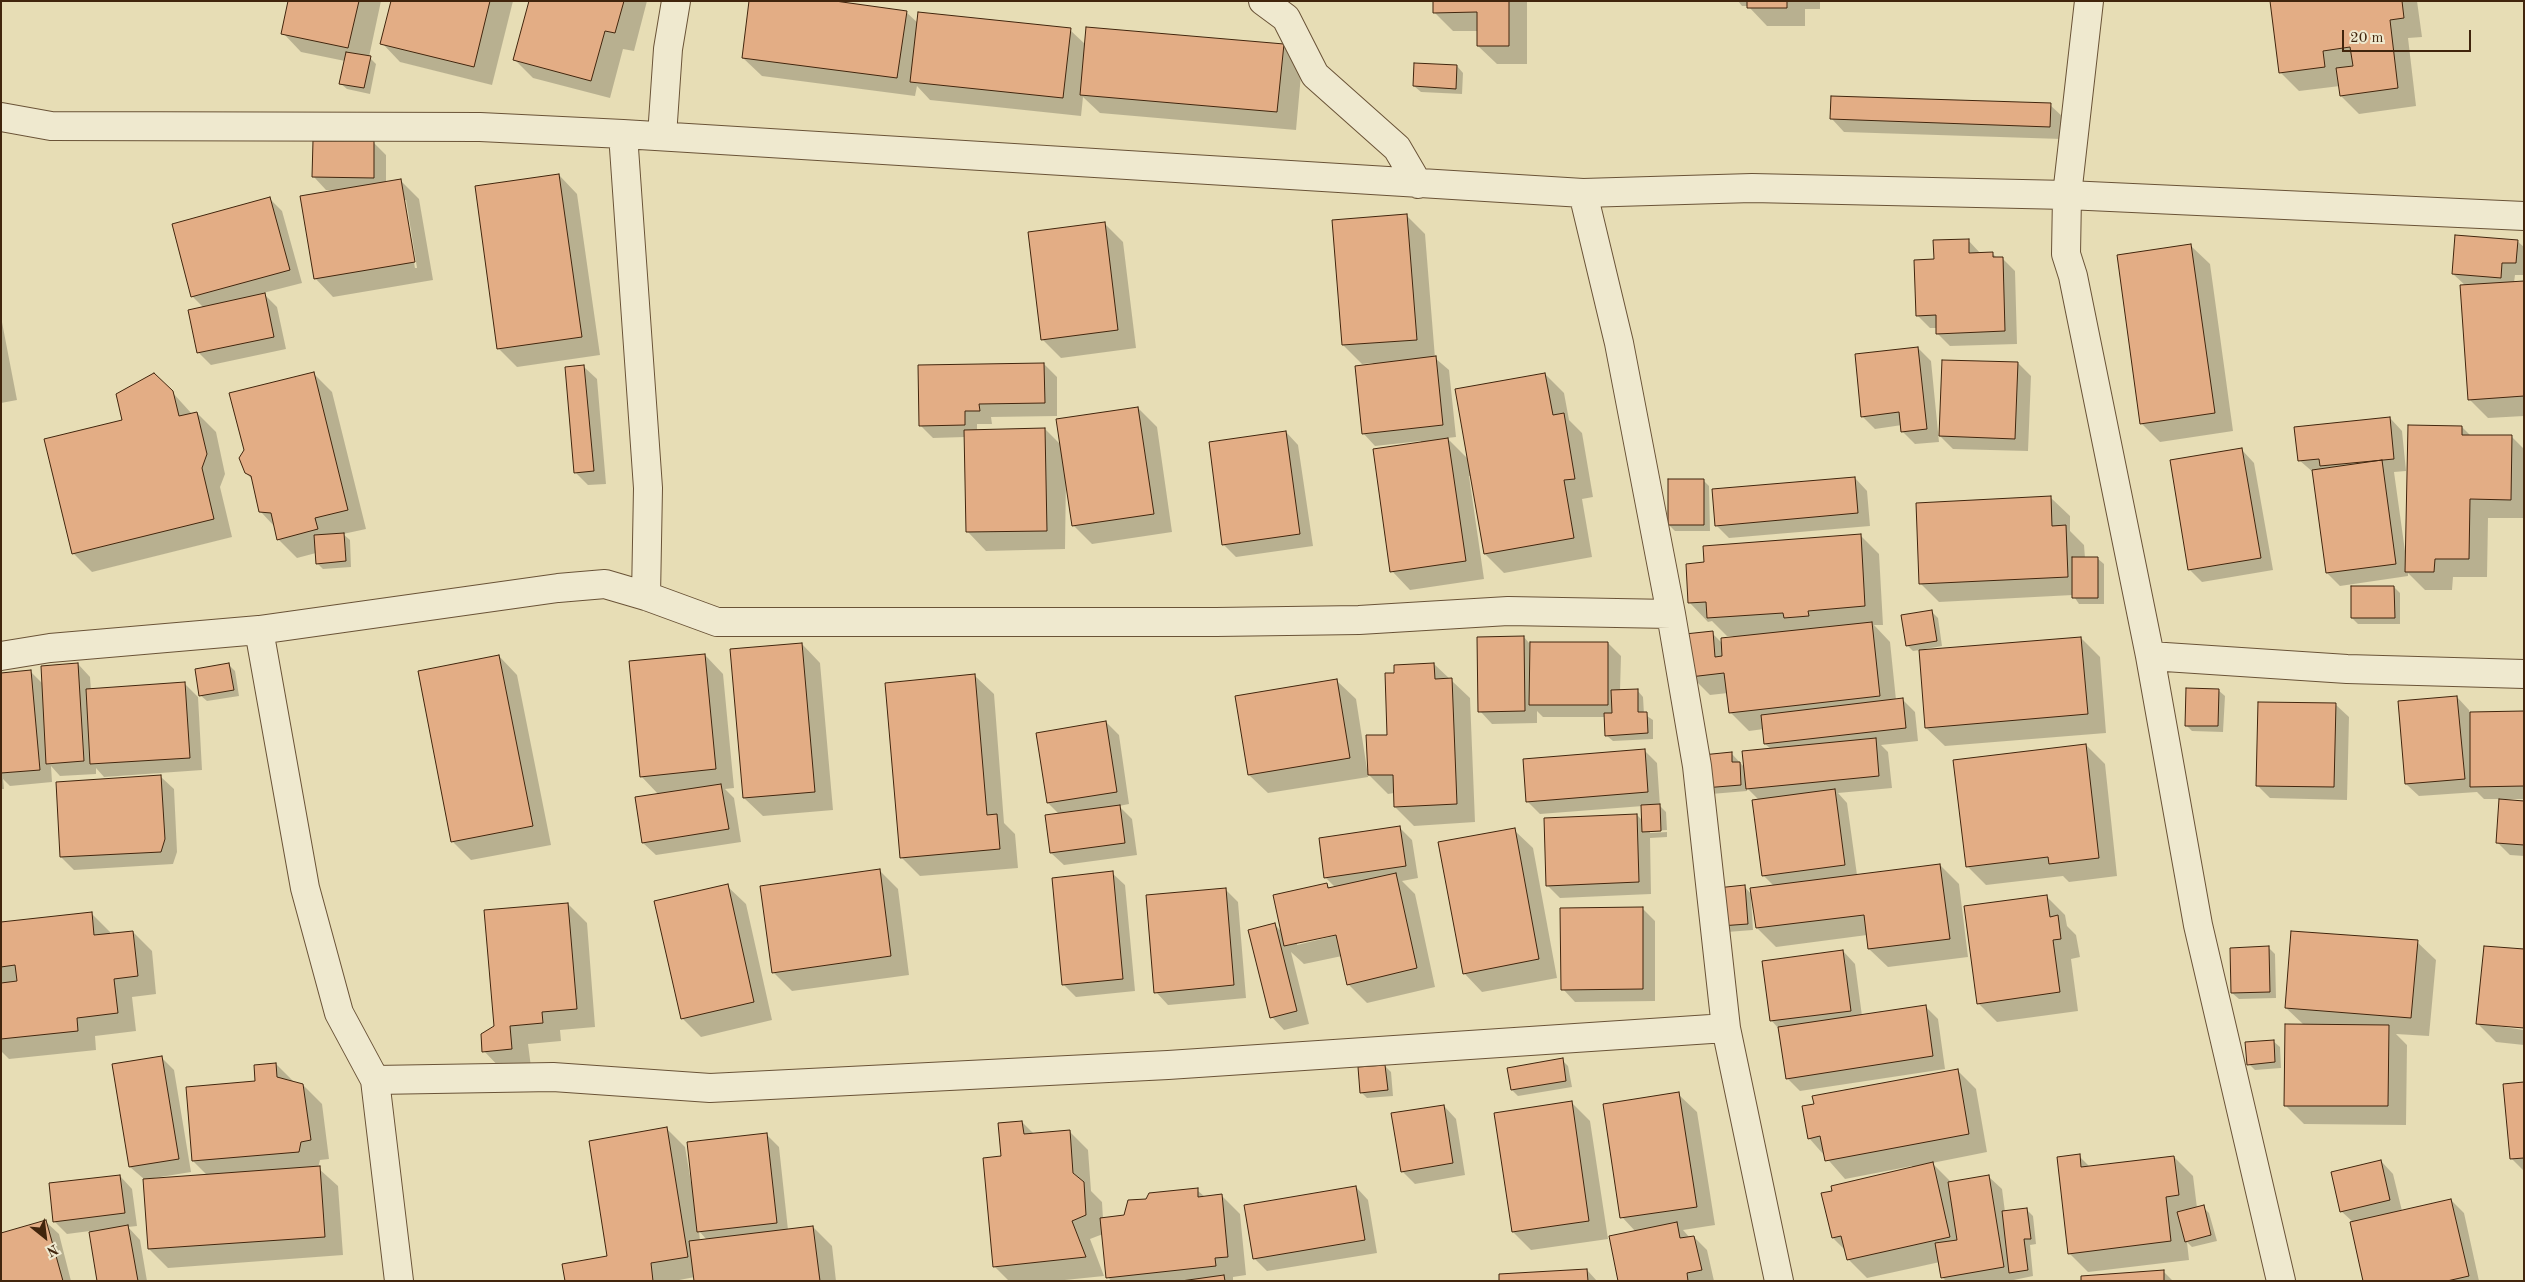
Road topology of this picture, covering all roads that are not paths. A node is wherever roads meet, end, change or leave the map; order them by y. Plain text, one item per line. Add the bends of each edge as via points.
1 (676, 1) edge
2 (1263, 1) edge
3 (2089, 1) edge
4 (1, 117) edge
5 (623, 134) junction
6 (662, 136) junction
7 (1418, 184) junction
8 (1583, 193) junction
9 (2067, 195) junction
10 (2524, 216) edge
11 (646, 596) junction
12 (1671, 614) junction
13 (259, 630) junction
14 (1, 656) edge
15 (2150, 656) junction
16 (2524, 674) edge
17 (1726, 1028) junction
18 (375, 1080) junction
19 (399, 1281) edge
20 (1779, 1281) edge
21 (2280, 1281) edge

1 - 6 street via 668,49
2 - 7 street via 1286,18 1314,75 1397,148
3 - 9 street
4 - 5 street via 51,126 480,128
5 - 6 street
5 - 11 street via 648,488
6 - 7 street
7 - 8 street
8 - 9 street via 1752,188
8 - 12 street via 1619,343
9 - 10 street
9 - 15 street via 2066,254
11 - 12 street via 717,622 1360,620 1508,611
11 - 13 street via 605,584 567,587
12 - 17 street via 1697,766
13 - 14 street via 50,648
13 - 18 street via 305,888 339,1014
15 - 16 street via 2347,669
15 - 21 street via 2198,925
17 - 18 street via 1168,1065 710,1088 553,1077
17 - 20 street
18 - 19 street

